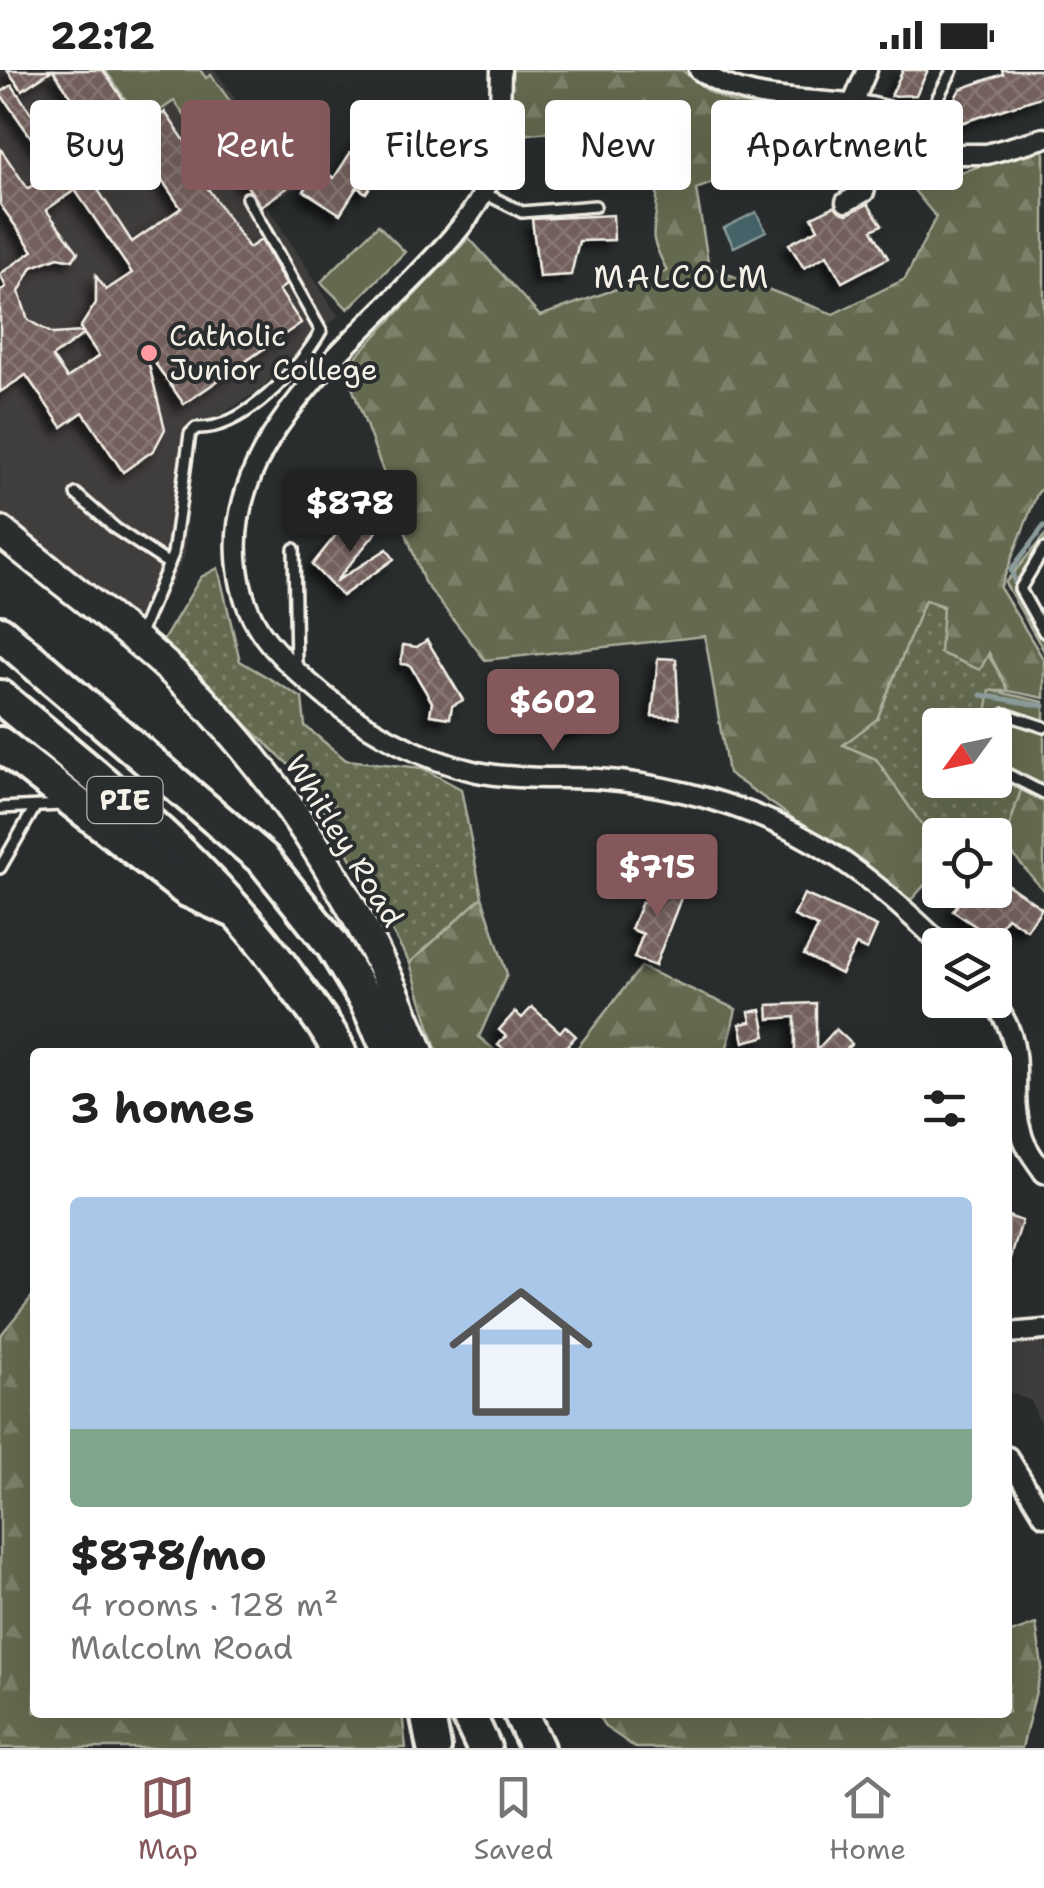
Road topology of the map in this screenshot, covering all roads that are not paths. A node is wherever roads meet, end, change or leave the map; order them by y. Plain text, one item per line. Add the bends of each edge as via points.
1 (501, 70) edge
2 (699, 70) edge
3 (868, 70) edge
4 (952, 70) edge
5 (802, 100) edge
6 (854, 100) edge
7 (936, 100) edge
8 (1044, 138) edge
9 (963, 156) edge
10 (865, 190) edge
11 (482, 192) junction
12 (247, 198) dead end
13 (846, 202) dead end
14 (596, 206) dead end
15 (76, 494) dead end
16 (0, 531) edge
17 (294, 549) dead end
18 (1044, 549) edge
19 (169, 564) junction
20 (0, 632) edge
21 (1044, 632) edge
22 (136, 643) junction
23 (296, 671) junction
24 (0, 697) edge
25 (1012, 717) edge
26 (1044, 727) edge
27 (1, 750) edge
28 (1012, 777) edge
29 (1044, 793) edge
30 (76, 804) junction
31 (34, 807) junction
32 (0, 808) edge
33 (0, 868) edge
34 (241, 913) junction
35 (925, 928) edge
36 (1006, 1018) edge
37 (336, 1048) edge
38 (388, 1048) edge
39 (416, 1048) edge
40 (1044, 1173) edge
41 (1044, 1330) edge
42 (1012, 1332) edge
43 (1012, 1464) edge
44 (1044, 1516) edge
45 (428, 1718) edge
46 (470, 1718) edge
47 (523, 1718) edge
48 (434, 1748) edge
49 (484, 1748) edge
50 (536, 1748) edge

1 - 11 street via 500,138
2 - 5 street via 741,94
3 - 6 street
4 - 7 lane
8 - 9 street
10 - 13 street
11 - 14 lane via 522,212
11 - 23 street via 442,248 317,380 270,439 250,478 236,519 239,578 265,644
12 - 19 lane via 320,330 289,372 242,414 190,434
15 - 19 lane
16 - 22 main road, Whitley Road
17 - 23 lane
18 - 21 lane via 1020,589
19 - 22 lane
20 - 38 highway, PIE via 264,860 334,946
22 - 39 main road, Whitley Road via 198,696 276,786 390,978
23 - 35 street via 364,724 416,752 474,771 655,786 772,822 847,861
24 - 34 highway, PIE via 178,845
25 - 26 lane
27 - 30 highway
28 - 29 lane
30 - 31 lane
30 - 34 highway via 197,896
31 - 32 lane
31 - 33 lane
34 - 37 highway, PIE
36 - 40 street via 1016,1042 1023,1141
41 - 42 street
43 - 44 street
45 - 48 highway
46 - 49 highway
47 - 50 highway

